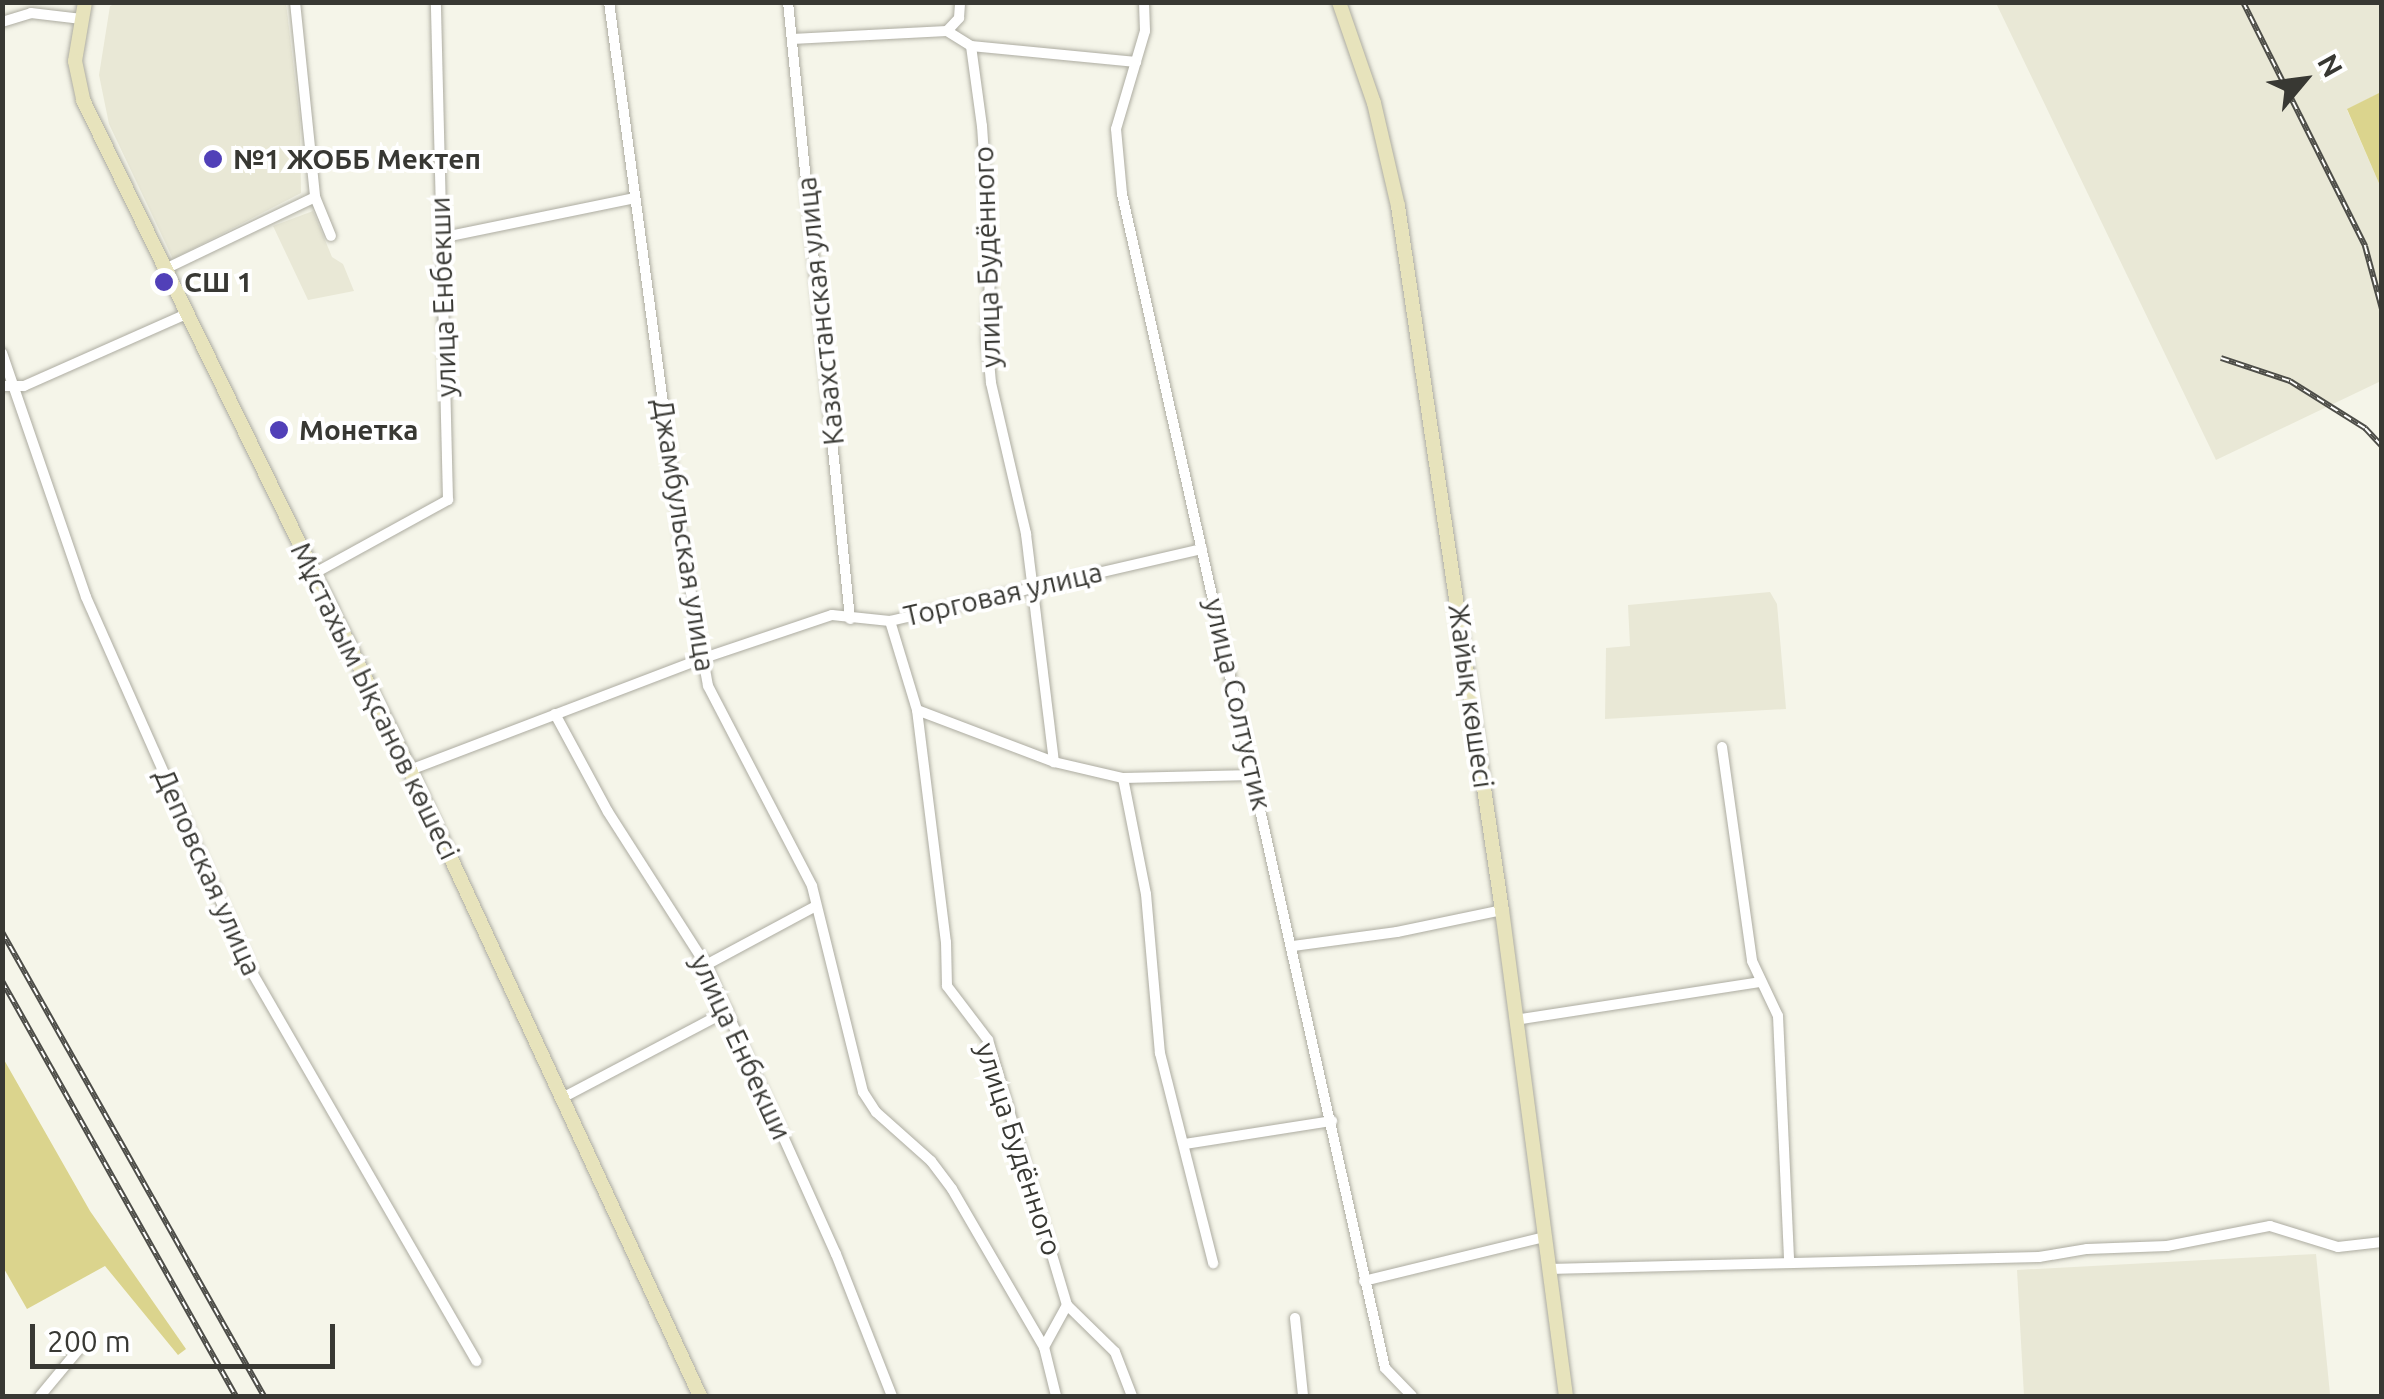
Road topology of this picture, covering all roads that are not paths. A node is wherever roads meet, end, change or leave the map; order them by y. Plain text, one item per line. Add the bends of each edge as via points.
1 (86, 2) edge
2 (295, 2) edge
3 (436, 2) edge
4 (609, 2) edge
5 (788, 2) edge
6 (960, 2) edge
7 (1144, 2) edge
8 (1340, 2) edge
9 (82, 19) junction
10 (2, 22) edge
11 (948, 31) junction
12 (792, 39) junction
13 (970, 46) junction
14 (1136, 62) junction
15 (315, 197) junction
16 (636, 198) junction
17 (330, 236) dead end
18 (440, 238) junction
19 (168, 268) junction
20 (189, 314) junction
21 (2, 354) edge
22 (7, 386) edge
23 (1202, 549) junction
24 (314, 573) junction
25 (1034, 586) junction
26 (850, 619) junction
27 (890, 621) junction
28 (701, 659) junction
29 (917, 710) junction
30 (555, 714) junction
31 (1722, 747) dead end
32 (1054, 762) junction
33 (410, 770) junction
34 (1254, 776) junction
35 (1122, 778) junction
36 (816, 906) junction
37 (1502, 910) junction
38 (1293, 946) junction
39 (706, 965) junction
40 (1761, 982) junction
41 (727, 1012) junction
42 (1515, 1020) junction
43 (562, 1098) junction
44 (1332, 1121) junction
45 (1185, 1144) junction
46 (1544, 1237) junction
47 (2382, 1242) edge
48 (1790, 1262) junction
49 (1213, 1263) dead end
50 (1548, 1269) junction
51 (1364, 1281) junction
52 (1067, 1304) junction
53 (1295, 1318) dead end
54 (1044, 1347) junction
55 (80, 1349) dead end
56 (476, 1361) dead end
57 (40, 1396) edge
58 (700, 1396) edge
59 (892, 1396) edge
60 (1056, 1396) edge
61 (1132, 1396) edge
62 (1304, 1396) edge
63 (1412, 1396) edge
64 (1566, 1396) edge

1 - 9 main road, Мұстахым Ықсанов көшесі
2 - 15 street
3 - 18 street, улица Енбекши
4 - 16 street, Джамбульская улица
5 - 12 street, Казахстанская улица
6 - 11 street via 959,18
7 - 14 street, улица Солтустик
8 - 37 main road, Жайық көшесі via 1398,206
9 - 10 street via 32,13
9 - 19 main road, Мұстахым Ықсанов көшесі via 77,86
11 - 12 street
11 - 13 street
12 - 26 street, Казахстанская улица
13 - 14 street
13 - 25 street, улица Будённого via 991,257 991,383
14 - 23 street, улица Солтустик via 1116,129 1122,194
15 - 17 street
15 - 19 street
16 - 18 street
16 - 28 street, Джамбульская улица
18 - 24 street, улица Енбекши via 448,500
19 - 20 main road, Мұстахым Ықсанов көшесі
20 - 22 street via 24,386
20 - 24 main road, Мұстахым Ықсанов көшесі
21 - 22 street, Деповская улица
22 - 56 street, Деповская улица via 86,596 253,974
23 - 25 street, Торговая улица
23 - 34 street, улица Солтустик
24 - 33 main road, Мұстахым Ықсанов көшесі
25 - 27 street, Торговая улица
25 - 32 street, улица Будённого
26 - 27 street, Торговая улица
26 - 28 street, Торговая улица via 832,615
27 - 29 street, улица Будённого
28 - 30 street, Торговая улица
28 - 36 street, Джамбульская улица via 708,686 812,886
29 - 32 street
29 - 52 street, улица Будённого via 947,986 988,1040
30 - 33 street, Торговая улица
30 - 39 street, улица Енбекши via 608,812
31 - 40 street via 1752,961
32 - 35 street
33 - 43 main road, Мұстахым Ықсанов көшесі
34 - 35 street
34 - 38 street, улица Солтустик
35 - 45 street via 1146,894 1160,1053
36 - 39 street
36 - 54 street, Джамбульская улица via 863,1092 952,1189
37 - 38 street
37 - 42 main road, Жайық көшесі
38 - 44 street, улица Солтустик
39 - 41 street, улица Енбекши
40 - 42 street
40 - 48 street via 1778,1016
41 - 43 street
41 - 59 street, улица Енбекши
42 - 46 main road, Жайық көшесі
43 - 58 main road, Мұстахым Ықсанов көшесі
44 - 45 street
44 - 51 street, улица Солтустик
45 - 49 street
46 - 50 main road, Жайық көшесі
46 - 51 street
47 - 48 street via 2338,1248 2270,1226 2167,1246 2039,1257
48 - 50 street
50 - 64 main road, Жайық көшесі
51 - 63 street, улица Солтустик via 1386,1368
52 - 54 street
52 - 61 street, улица Будённого via 1115,1352
53 - 62 street
54 - 60 street, Джамбульская улица
55 - 57 street

